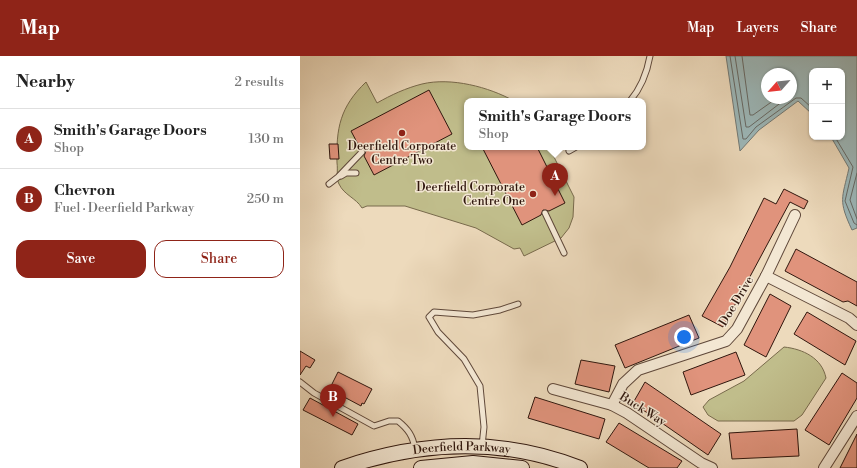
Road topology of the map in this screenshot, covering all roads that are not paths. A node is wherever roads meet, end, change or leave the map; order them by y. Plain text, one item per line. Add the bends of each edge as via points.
1 (650, 56) edge
2 (633, 98) edge
3 (362, 152) dead end
4 (356, 173) dead end
5 (338, 177) junction
6 (329, 184) dead end
7 (545, 213) dead end
8 (795, 215) dead end
9 (564, 253) dead end
10 (766, 276) junction
11 (518, 304) dead end
12 (857, 325) edge
13 (300, 382) edge
14 (553, 389) dead end
15 (612, 405) junction
16 (857, 416) edge
17 (482, 446) junction
18 (415, 449) junction
19 (490, 466) edge
20 (342, 468) edge
21 (421, 468) edge
22 (522, 468) edge
23 (580, 468) edge
24 (712, 468) edge
25 (824, 468) edge

1 - 2 lane via 645,75
3 - 5 lane
4 - 5 lane via 346,173
5 - 6 lane
7 - 9 lane
8 - 10 street, Doe Drive
10 - 12 street via 849,318
10 - 15 street, Doe Drive via 737,329 726,341 638,370 623,384
11 - 17 lane via 473,315 434,312 429,317 438,332 464,359 480,386 484,427
13 - 18 lane via 314,393 374,426 398,421 409,431
14 - 15 street, Buck Way
15 - 24 street, Buck Way
16 - 25 street
17 - 18 main road, Deerfield Parkway via 449,445
17 - 23 main road, Deerfield Parkway via 536,454
18 - 20 main road, Deerfield Parkway
19 - 21 main road, Deerfield Parkway via 458,464
19 - 22 main road, Deerfield Parkway

